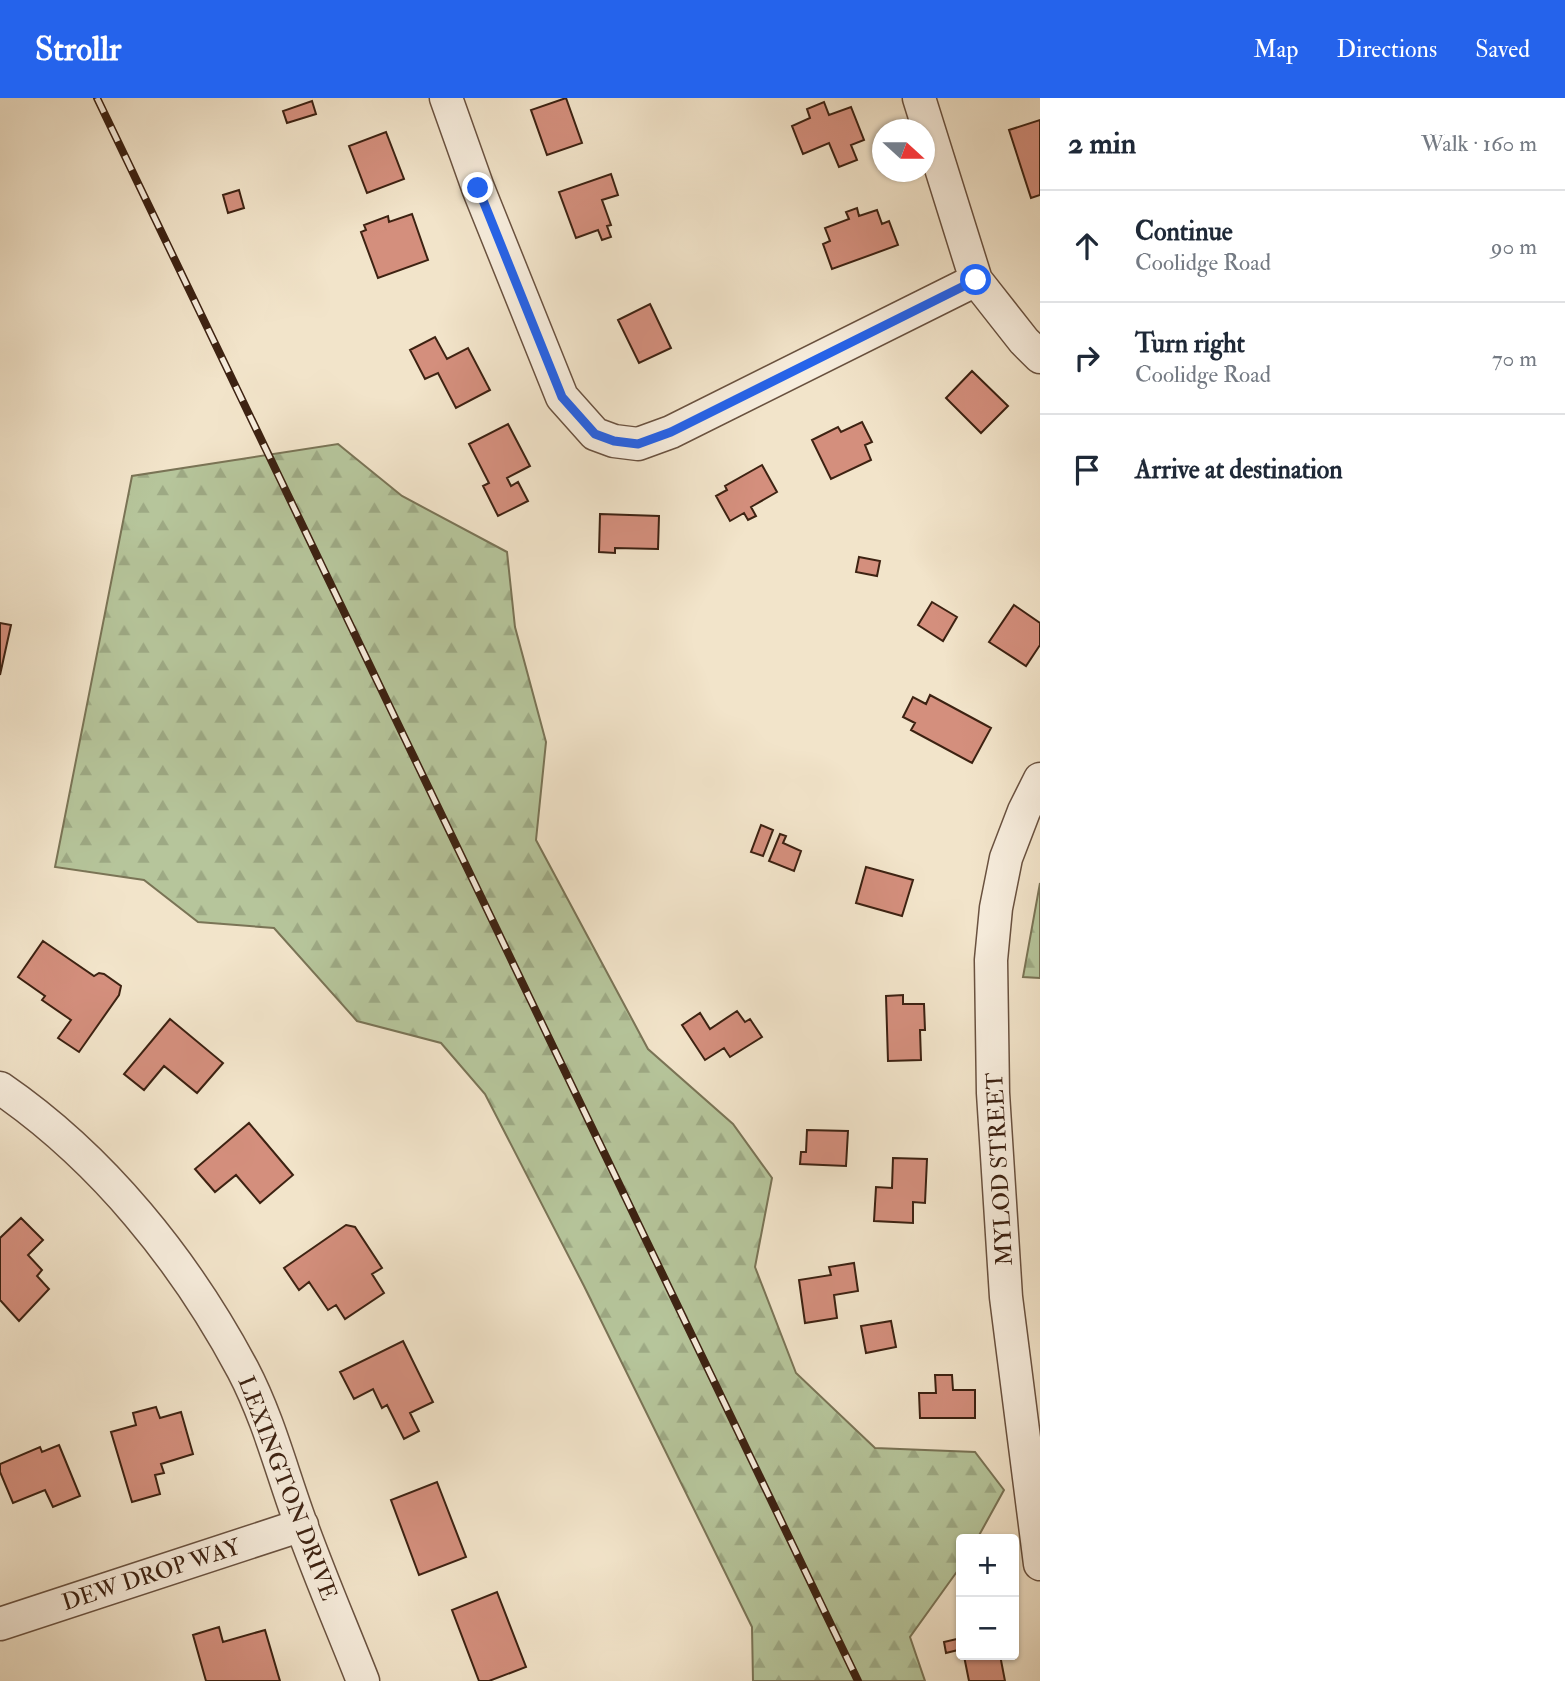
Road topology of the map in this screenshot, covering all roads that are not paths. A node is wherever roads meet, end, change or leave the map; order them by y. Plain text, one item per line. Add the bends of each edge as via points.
1 (446, 98) edge
2 (919, 98) edge
3 (976, 280) junction
4 (1040, 357) edge
5 (1040, 779) edge
6 (0, 1088) edge
7 (302, 1525) junction
8 (1040, 1564) edge
9 (0, 1624) edge
10 (363, 1681) edge

1 - 3 street via 562,397 595,434 614,441 638,444 671,432
2 - 3 street
3 - 4 street
5 - 8 street, MYLOD STREET via 1006,858 991,960 993,1093 1006,1297
6 - 7 street, LEXINGTON DRIVE via 98,1170 155,1234 200,1299 243,1370 269,1428
7 - 9 street, DEW DROP WAY
7 - 10 street, LEXINGTON DRIVE

